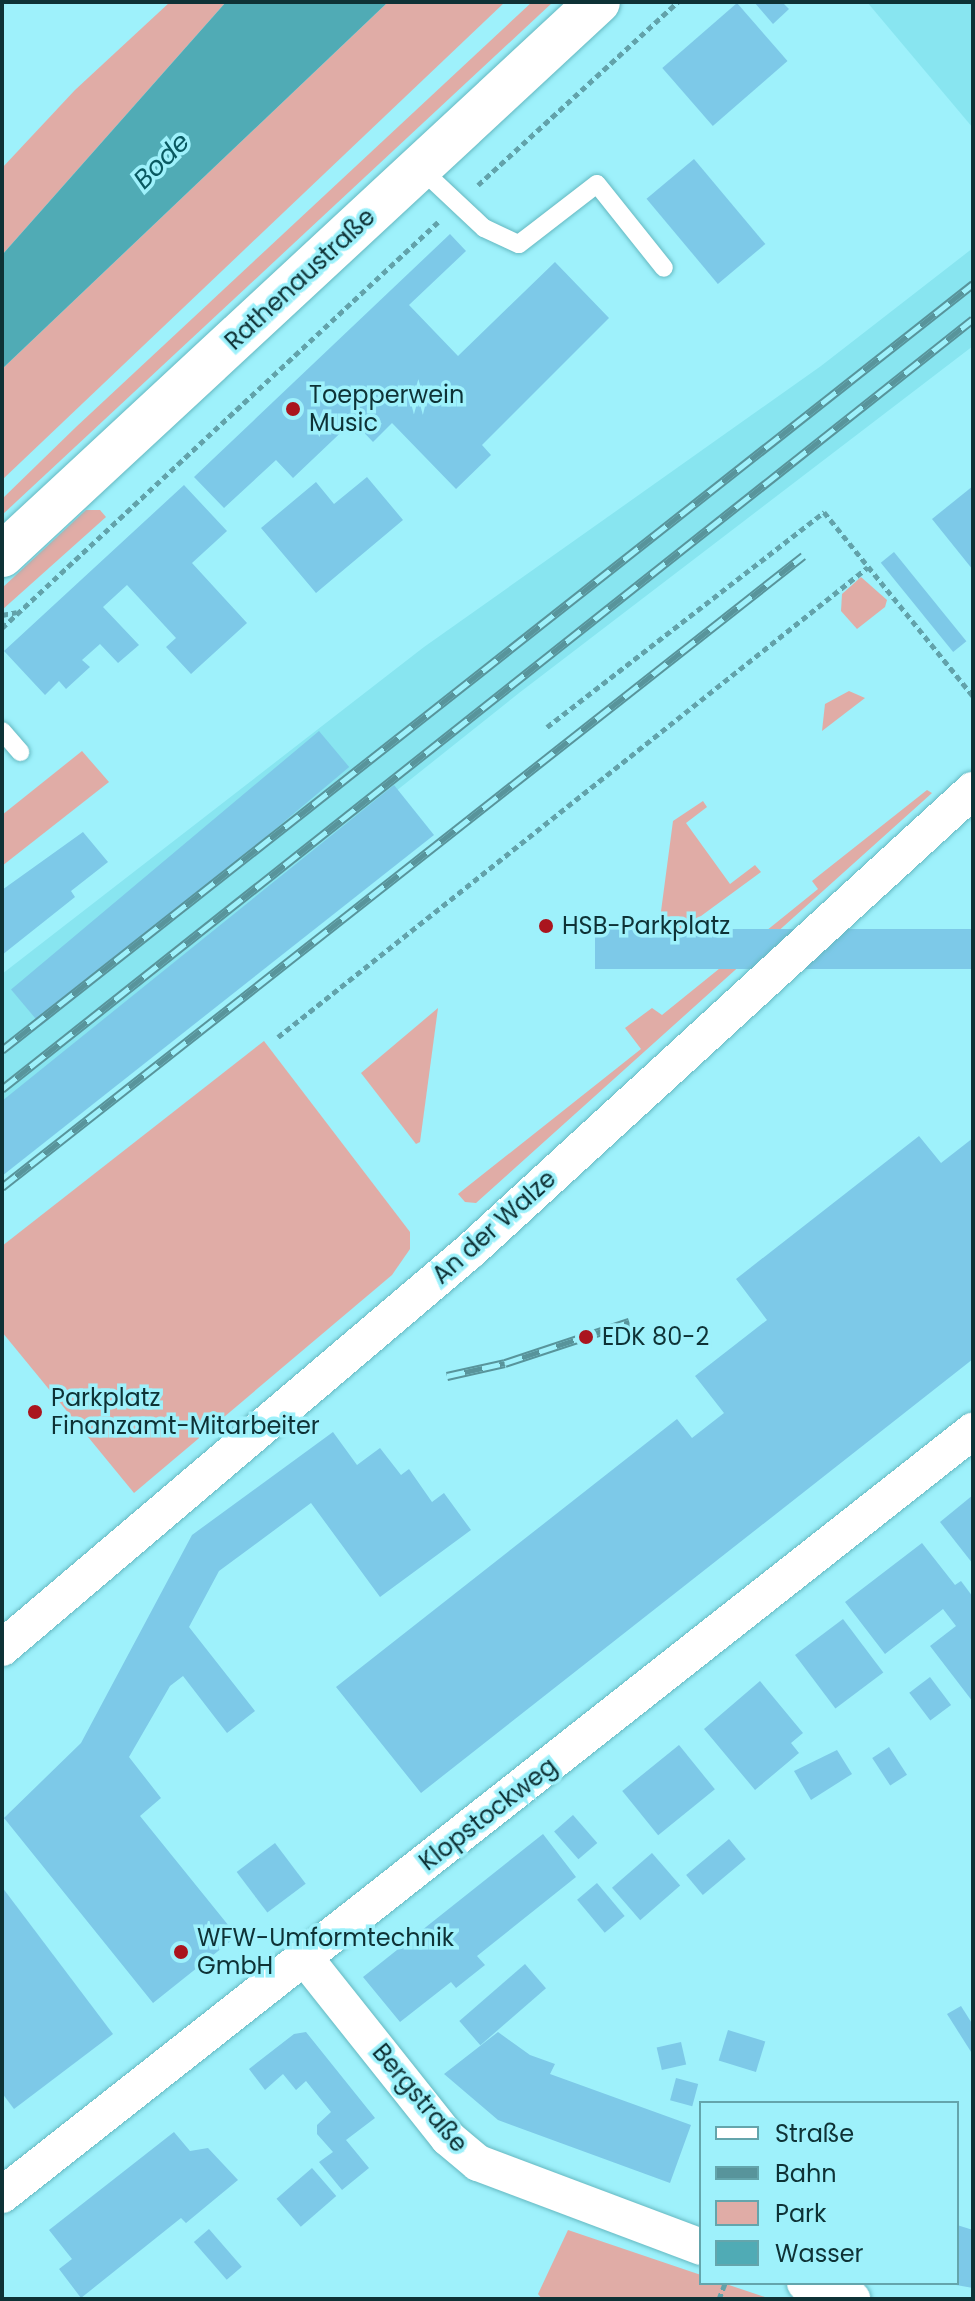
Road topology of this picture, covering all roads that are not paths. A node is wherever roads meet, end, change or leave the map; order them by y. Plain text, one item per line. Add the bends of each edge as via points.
1 (598, 2) edge
2 (420, 168) junction
3 (664, 268) dead end
4 (2, 555) edge
5 (2, 731) edge
6 (20, 752) dead end
7 (973, 790) edge
8 (973, 1431) edge
9 (2, 1648) edge
10 (305, 1958) junction
11 (2, 2195) edge
12 (699, 2246) edge
13 (811, 2285) edge
14 (852, 2299) edge

1 - 2 main road, Rathenaustraße
2 - 3 lane via 484,228 519,244 597,184
2 - 4 main road, Rathenaustraße
5 - 6 lane
7 - 9 street, An der Walze via 471,1250
8 - 10 street, Klopstockweg
10 - 11 street, Klopstockweg
10 - 12 street, Bergstraße via 448,2138 478,2163
13 - 14 street

